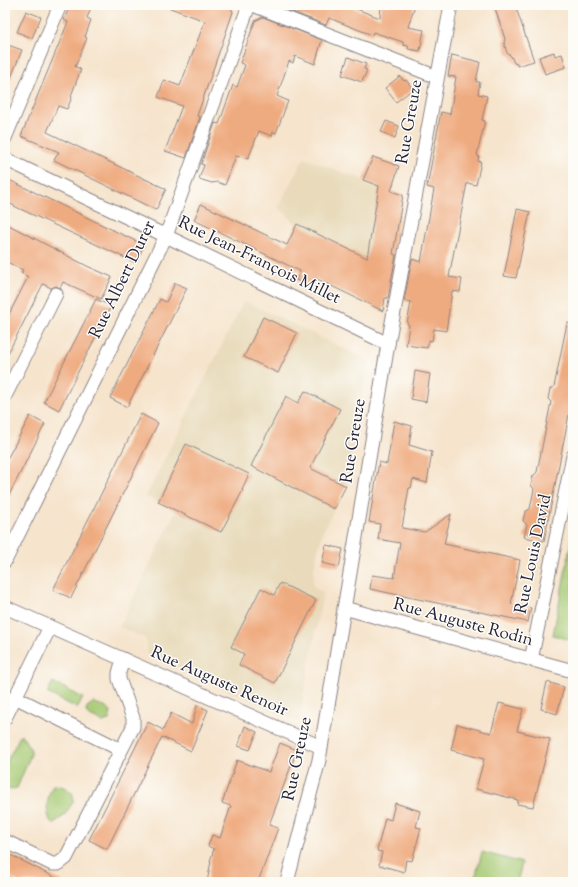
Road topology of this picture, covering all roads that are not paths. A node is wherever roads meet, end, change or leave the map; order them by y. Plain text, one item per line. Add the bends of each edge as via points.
1 (60, 5) edge
2 (249, 5) edge
3 (253, 5) edge
4 (451, 5) edge
5 (437, 76) junction
6 (5, 138) edge
7 (5, 160) edge
8 (166, 236) junction
9 (56, 294) dead end
10 (388, 344) junction
11 (5, 396) edge
12 (573, 456) edge
13 (569, 498) edge
14 (5, 560) edge
15 (5, 607) edge
16 (344, 608) junction
17 (50, 627) junction
18 (123, 660) junction
19 (531, 660) junction
20 (573, 671) edge
21 (15, 697) junction
22 (5, 718) edge
23 (321, 747) junction
24 (121, 750) junction
25 (5, 841) edge
26 (287, 882) edge

1 - 6 street
2 - 8 street, Rue Albert Durer
3 - 5 street
4 - 5 street, Rue Greuze
5 - 10 street, Rue Greuze
7 - 8 street, Rue Jean-François Millet
8 - 10 street, Rue Jean-François Millet
8 - 14 street, Rue Albert Durer
9 - 11 street
10 - 16 street, Rue Greuze
12 - 13 street, Rue Louis David
13 - 19 street, Rue Louis David
15 - 17 street, Rue Auguste Renoir
16 - 19 street, Rue Auguste Rodin
16 - 23 street, Rue Greuze
17 - 18 street, Rue Auguste Renoir
17 - 21 street
18 - 23 street, Rue Auguste Renoir
18 - 24 street, Rue Auguste Renoir via 118,679 133,723
19 - 20 street, Rue Auguste Rodin
21 - 22 street
21 - 24 street
23 - 26 street, Rue Greuze
24 - 25 street, Rue Auguste Renoir via 64,860 58,864 50,863

